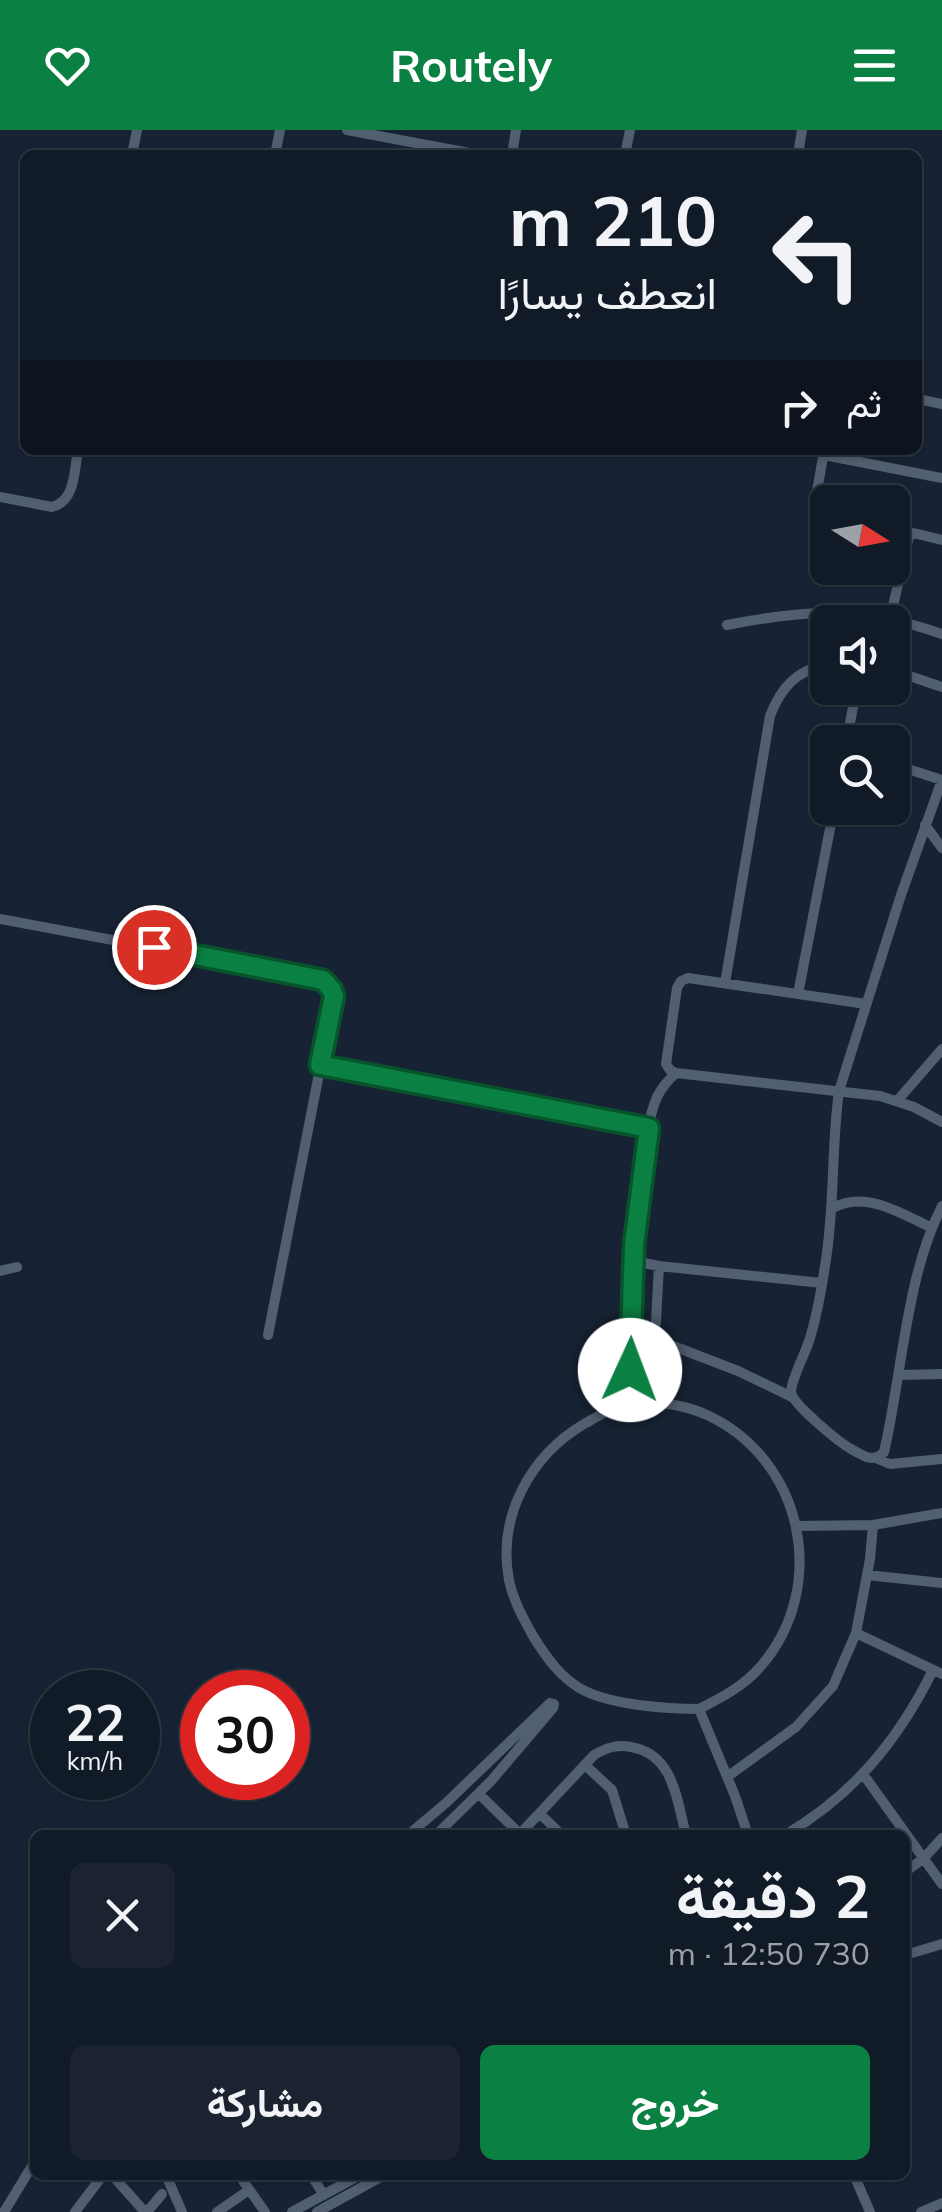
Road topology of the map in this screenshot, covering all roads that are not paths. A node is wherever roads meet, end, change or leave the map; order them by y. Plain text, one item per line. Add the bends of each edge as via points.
1 (347, 130) edge
2 (364, 132) edge
3 (455, 150) edge
4 (77, 455) edge
5 (823, 455) edge
6 (838, 455) edge
7 (942, 478) edge
8 (817, 485) edge
9 (0, 497) edge
10 (910, 532) edge
11 (942, 540) edge
12 (810, 612) edge
13 (727, 625) dead end
14 (910, 625) edge
15 (942, 634) edge
16 (810, 669) edge
17 (910, 676) edge
18 (942, 687) edge
19 (910, 770) edge
20 (942, 780) edge
21 (831, 825) edge
22 (926, 825) junction
23 (942, 848) edge
24 (0, 919) edge
25 (725, 983) junction
26 (798, 994) junction
27 (866, 1004) junction
28 (942, 1049) edge
29 (320, 1065) junction
30 (676, 1073) junction
31 (839, 1091) junction
32 (897, 1101) junction
33 (942, 1122) edge
34 (649, 1128) junction
35 (942, 1206) edge
36 (832, 1208) junction
37 (932, 1228) junction
38 (634, 1261) junction
39 (659, 1266) junction
40 (17, 1267) dead end
41 (0, 1271) edge
42 (822, 1284) junction
43 (268, 1336) dead end
44 (899, 1374) junction
45 (942, 1374) edge
46 (792, 1396) junction
47 (632, 1401) junction
48 (878, 1458) junction
49 (942, 1459) edge
50 (942, 1513) edge
51 (874, 1525) junction
52 (798, 1526) junction
53 (867, 1575) junction
54 (942, 1583) edge
55 (856, 1634) junction
56 (937, 1672) edge
57 (699, 1710) junction
58 (585, 1765) junction
59 (862, 1774) junction
60 (727, 1777) junction
61 (479, 1794) junction
62 (540, 1814) junction
63 (414, 1830) edge
64 (441, 1830) edge
65 (515, 1830) edge
66 (525, 1830) edge
67 (557, 1830) edge
68 (624, 1830) edge
69 (685, 1830) edge
70 (746, 1830) edge
71 (793, 1830) edge
72 (903, 1830) edge
73 (942, 1838) edge
74 (910, 1839) edge
75 (924, 1858) junction
76 (910, 1868) edge
77 (942, 1884) edge
78 (942, 1944) edge
79 (910, 1954) edge
80 (30, 2169) edge
81 (99, 2180) edge
82 (117, 2180) edge
83 (169, 2180) edge
84 (242, 2180) edge
85 (314, 2180) edge
86 (351, 2180) edge
87 (375, 2180) edge
88 (856, 2180) edge
89 (249, 2190) junction
90 (162, 2194) dead end
91 (324, 2195) junction
92 (942, 2204) edge
93 (4, 2212) edge
94 (75, 2212) edge
95 (146, 2212) edge
96 (182, 2212) edge
97 (217, 2212) edge
98 (265, 2212) edge
99 (292, 2212) edge
100 (317, 2212) edge
101 (870, 2212) edge
102 (920, 2212) edge

1 - 2 street
2 - 3 street
4 - 9 street via 70,492 60,505
5 - 8 street
6 - 7 street
10 - 11 street
12 - 13 street
14 - 15 street
16 - 25 street via 781,691 770,716
17 - 18 street
19 - 20 street
20 - 22 street
21 - 26 street
22 - 23 street
22 - 27 street
24 - 29 street via 328,983 334,996
25 - 26 street
25 - 30 street via 692,978 678,984 666,1060
26 - 27 street
27 - 31 street
28 - 32 street
29 - 34 street
29 - 43 street
30 - 31 street
30 - 34 street via 658,1094
31 - 32 street
31 - 36 street
32 - 33 street
34 - 38 street
35 - 37 street
36 - 37 street via 866,1201
36 - 42 street
37 - 44 street
38 - 39 street
38 - 47 street
39 - 42 street
39 - 46 street via 655,1338
40 - 41 street
42 - 46 street
44 - 45 street
44 - 48 street
46 - 48 street via 846,1446
47 - 52 street via 670,1403 738,1433 765,1459
47 - 57 street via 564,1436 535,1466 510,1525 509,1582 546,1659 586,1691
48 - 49 street via 890,1464
50 - 51 street
51 - 52 street
51 - 53 street
52 - 57 street via 796,1601 782,1636 746,1680
53 - 54 street
53 - 55 street
55 - 56 street
55 - 60 street via 821,1700 796,1727
56 - 59 street
57 - 60 street
58 - 62 street
58 - 68 street via 612,1790
58 - 69 street via 616,1746 655,1757 671,1778
59 - 71 street
59 - 72 street
60 - 70 street
61 - 63 street via 554,1704
61 - 64 street
61 - 65 street
62 - 66 street
62 - 67 street
73 - 75 street
74 - 75 street
75 - 76 street
75 - 77 street
78 - 79 street
80 - 93 street
81 - 94 street
82 - 95 street
83 - 96 street
84 - 89 street
85 - 91 street
86 - 91 street
87 - 100 street
88 - 101 street
89 - 97 street
89 - 98 street
90 - 95 street
91 - 99 street
92 - 102 street

